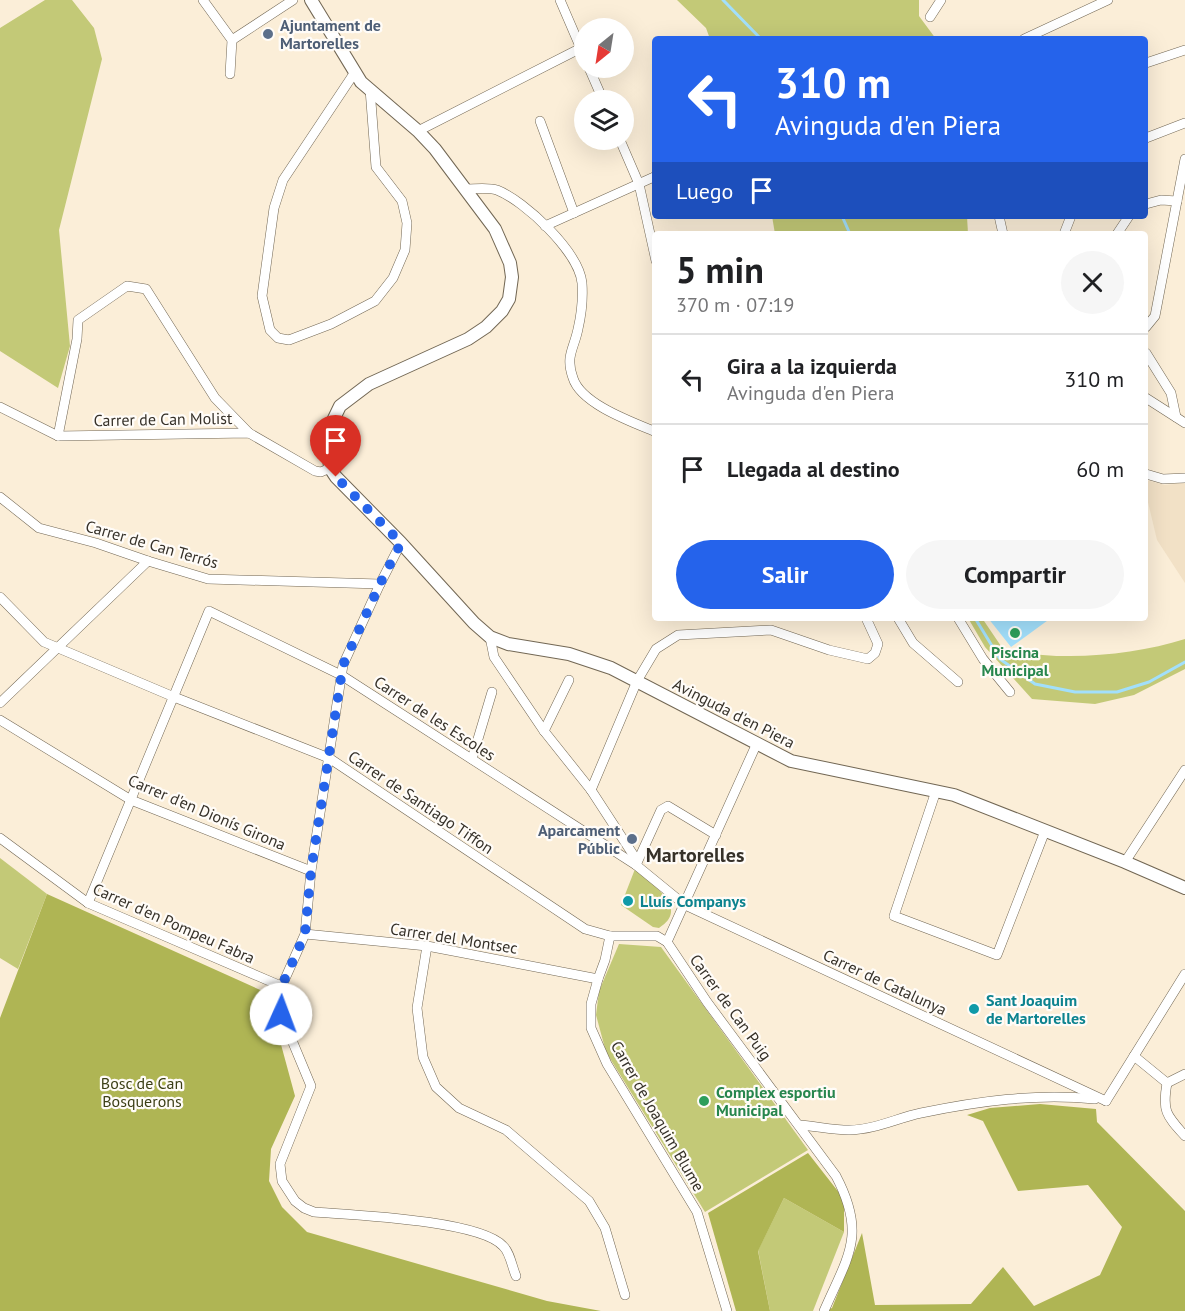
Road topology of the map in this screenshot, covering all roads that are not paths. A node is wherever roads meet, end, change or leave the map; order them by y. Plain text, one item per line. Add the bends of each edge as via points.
1 (203, 0) edge
2 (293, 0) edge
3 (311, 0) edge
4 (560, 0) edge
5 (941, 0) edge
6 (1108, 0) edge
7 (930, 16) dead end
8 (574, 32) edge
9 (1030, 36) edge
10 (232, 40) junction
11 (1185, 50) edge
12 (574, 52) edge
13 (1148, 62) edge
14 (355, 72) junction
15 (230, 74) dead end
16 (370, 89) junction
17 (540, 121) dead end
18 (1185, 123) edge
19 (418, 131) junction
20 (1148, 137) edge
21 (624, 150) edge
22 (1185, 159) edge
23 (652, 178) edge
24 (639, 184) junction
25 (465, 189) junction
26 (1177, 201) junction
27 (1148, 203) edge
28 (574, 213) junction
29 (545, 226) junction
30 (652, 243) edge
31 (1148, 325) edge
32 (1148, 356) edge
33 (1148, 399) edge
34 (0, 407) edge
35 (1176, 417) junction
36 (1185, 423) edge
37 (652, 430) edge
38 (249, 433) junction
39 (58, 436) junction
40 (330, 468) junction
41 (1148, 475) edge
42 (1185, 478) edge
43 (0, 497) edge
44 (401, 543) junction
45 (148, 561) junction
46 (380, 584) junction
47 (0, 597) edge
48 (867, 621) edge
49 (900, 621) edge
50 (960, 621) edge
51 (490, 637) junction
52 (58, 649) junction
53 (341, 675) junction
54 (569, 680) dead end
55 (637, 681) junction
56 (958, 682) dead end
57 (492, 692) dead end
58 (1010, 692) dead end
59 (174, 697) junction
60 (0, 703) edge
61 (0, 720) edge
62 (544, 731) junction
63 (758, 744) junction
64 (329, 758) junction
65 (472, 759) junction
66 (1185, 770) edge
67 (591, 790) junction
68 (936, 791) junction
69 (131, 800) junction
70 (1045, 831) junction
71 (717, 835) junction
72 (0, 838) edge
73 (1125, 862) junction
74 (636, 865) junction
75 (311, 871) junction
76 (1185, 888) edge
77 (88, 903) junction
78 (685, 905) junction
79 (305, 934) junction
80 (610, 936) junction
81 (667, 942) junction
82 (427, 946) junction
83 (1185, 974) edge
84 (598, 979) junction
85 (281, 986) junction
86 (1134, 1056) junction
87 (1185, 1074) edge
88 (1167, 1083) junction
89 (1106, 1101) junction
90 (799, 1125) junction
91 (1185, 1136) edge
92 (516, 1275) dead end
93 (624, 1295) dead end
94 (727, 1311) edge
95 (824, 1311) edge

1 - 10 street
2 - 10 street
3 - 14 street
4 - 8 street
5 - 7 street
6 - 9 street
10 - 15 street
11 - 13 street
12 - 19 street
14 - 16 street
14 - 16 street via 284,180 274,208 262,296 270,330 279,338 289,340 331,324 375,301 393,278 405,250 407,223 402,201 376,167
16 - 19 street
17 - 28 street
18 - 20 street
19 - 25 street
21 - 24 street
22 - 26 street
23 - 24 street
24 - 28 street
24 - 30 street
25 - 29 street via 495,189 533,213
25 - 40 street via 495,229 510,263 509,299 486,327 468,339 369,384 340,406 327,433
26 - 27 street
26 - 31 street via 1155,316
28 - 29 street
29 - 37 street via 575,265 582,282 578,330 569,354 573,380 591,402
32 - 35 street via 1171,393
33 - 35 street
34 - 39 street
35 - 36 street
38 - 39 street, Carrer de Can Molist
38 - 39 street via 215,398 146,289 127,286 78,320
38 - 40 street, Carrer de Can Molist via 315,471
40 - 44 street, Avinguda d'en Piera
41 - 42 street via 1163,479
43 - 45 street, Carrer de Can Terrós via 39,528
44 - 46 street
44 - 51 street, Avinguda d'en Piera
45 - 46 street, Carrer de Can Terrós via 208,579
45 - 52 street
46 - 53 street
47 - 52 street, Carrer de Santiago Tiffon via 44,642
48 - 55 street via 878,644 868,659 771,630 678,635 656,649
49 - 56 street via 914,644
50 - 58 street via 983,659
51 - 55 street, Avinguda d'en Piera via 508,644 569,654
51 - 62 street via 494,657
52 - 59 street, Carrer de Santiago Tiffon
52 - 60 street
53 - 59 street, Carrer de les Escoles via 209,611
53 - 64 street
53 - 65 street, Carrer de les Escoles
54 - 62 street
55 - 63 street, Avinguda d'en Piera
55 - 67 street
57 - 65 street
59 - 64 street, Carrer de Santiago Tiffon
59 - 69 street
61 - 69 street, Carrer d'en Dionís Girona
62 - 67 street
63 - 68 street, Avinguda d'en Piera via 791,761
63 - 71 street
64 - 75 street
64 - 80 street, Carrer de Santiago Tiffon via 585,929
65 - 74 street, Carrer de les Escoles
66 - 73 street
67 - 74 street
68 - 70 street, Avinguda d'en Piera
68 - 70 street via 894,916 997,955
69 - 75 street, Carrer d'en Dionís Girona
69 - 77 street
70 - 73 street, Avinguda d'en Piera
71 - 74 street via 668,806 661,810
71 - 78 street
72 - 77 street, Carrer d'en Pompeu Fabra
73 - 76 street, Avinguda d'en Piera
74 - 78 street
75 - 79 street
77 - 85 street, Carrer d'en Pompeu Fabra
78 - 81 street
78 - 89 street, Carrer de Catalunya
79 - 82 street, Carrer del Montsec
79 - 85 street
80 - 81 street, Carrer de Santiago Tiffon via 657,936
80 - 84 street, Carrer de Joaquim Blume
81 - 90 street, Carrer de Can Puig
82 - 84 street, Carrer del Montsec
82 - 93 street via 417,1008 423,1057 436,1087 459,1108 506,1130 589,1201 605,1228
83 - 86 street
84 - 94 street, Carrer de Joaquim Blume via 591,1004 591,1028 607,1064 697,1212
85 - 92 street via 281,1014 311,1086 280,1164 282,1181 295,1201 314,1212 448,1225 494,1239 504,1247
86 - 88 street
86 - 89 street
87 - 88 street
88 - 91 street via 1164,1102 1169,1117
89 - 90 street via 1024,1097 961,1105 850,1130
90 - 95 street, Carrer de Can Puig via 836,1176 852,1215 852,1242

